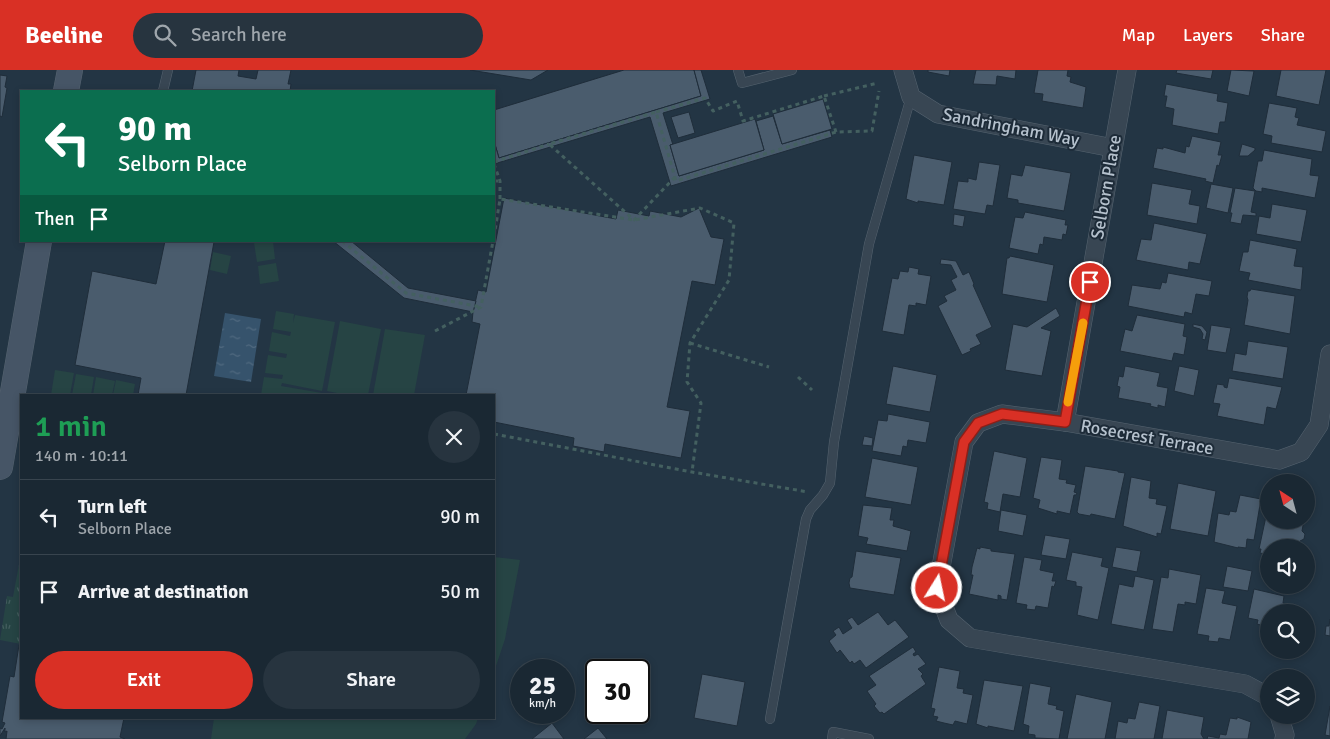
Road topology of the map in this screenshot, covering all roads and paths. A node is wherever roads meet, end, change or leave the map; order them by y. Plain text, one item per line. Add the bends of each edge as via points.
1 (70, 70) edge
2 (168, 70) edge
3 (738, 70) edge
4 (792, 70) edge
5 (902, 70) edge
6 (1127, 70) edge
7 (878, 83) dead end
8 (66, 90) edge
9 (163, 90) edge
10 (879, 91) dead end
11 (824, 96) junction
12 (911, 97) junction
13 (656, 112) junction
14 (836, 132) junction
15 (549, 144) junction
16 (1113, 148) junction
17 (495, 163) edge
18 (495, 166) edge
19 (675, 177) junction
20 (495, 180) edge
21 (500, 180) junction
22 (500, 199) junction
23 (634, 220) junction
24 (495, 231) edge
25 (39, 242) edge
26 (343, 242) edge
27 (493, 242) edge
28 (481, 307) junction
29 (435, 331) dead end
30 (690, 343) junction
31 (1330, 354) edge
32 (769, 367) dead end
33 (798, 377) dead end
34 (812, 390) dead end
35 (1065, 422) junction
36 (495, 434) edge
37 (0, 467) edge
38 (692, 472) junction
39 (823, 495) junction
40 (1260, 692) edge
41 (770, 719) dead end
42 (1282, 724) edge
43 (833, 736) edge
44 (869, 739) edge
45 (1284, 739) edge

1 - 8 main road
2 - 9 lane
3 - 4 lane via 742,83
5 - 12 street
6 - 16 street, Selborn Place
7 - 11 path
10 - 14 path via 872,131
11 - 13 path via 743,121 737,101 713,111 704,98
11 - 14 path
12 - 16 street, Sandringham Way via 938,114
12 - 39 lane via 869,244 834,442 830,483
13 - 15 path
13 - 19 path
14 - 19 path via 676,181
15 - 17 path
15 - 23 path
16 - 35 street, Selborn Place
18 - 21 path
19 - 23 path
20 - 21 path
21 - 22 path
22 - 23 path
22 - 24 path
23 - 30 path via 700,208 734,223 729,280
25 - 37 main road
26 - 28 path via 406,293
27 - 28 path
28 - 29 path
30 - 32 path
30 - 38 path via 686,382 701,402
31 - 35 street, Rosecrest Terrace via 1319,424 1301,452 1279,460
33 - 34 path
35 - 40 street, Rosecrest Terrace via 1002,414 978,423 964,442 937,588 949,620 970,638 1245,684
36 - 38 path
38 - 39 path
39 - 41 lane via 806,519
42 - 45 street
43 - 44 lane

